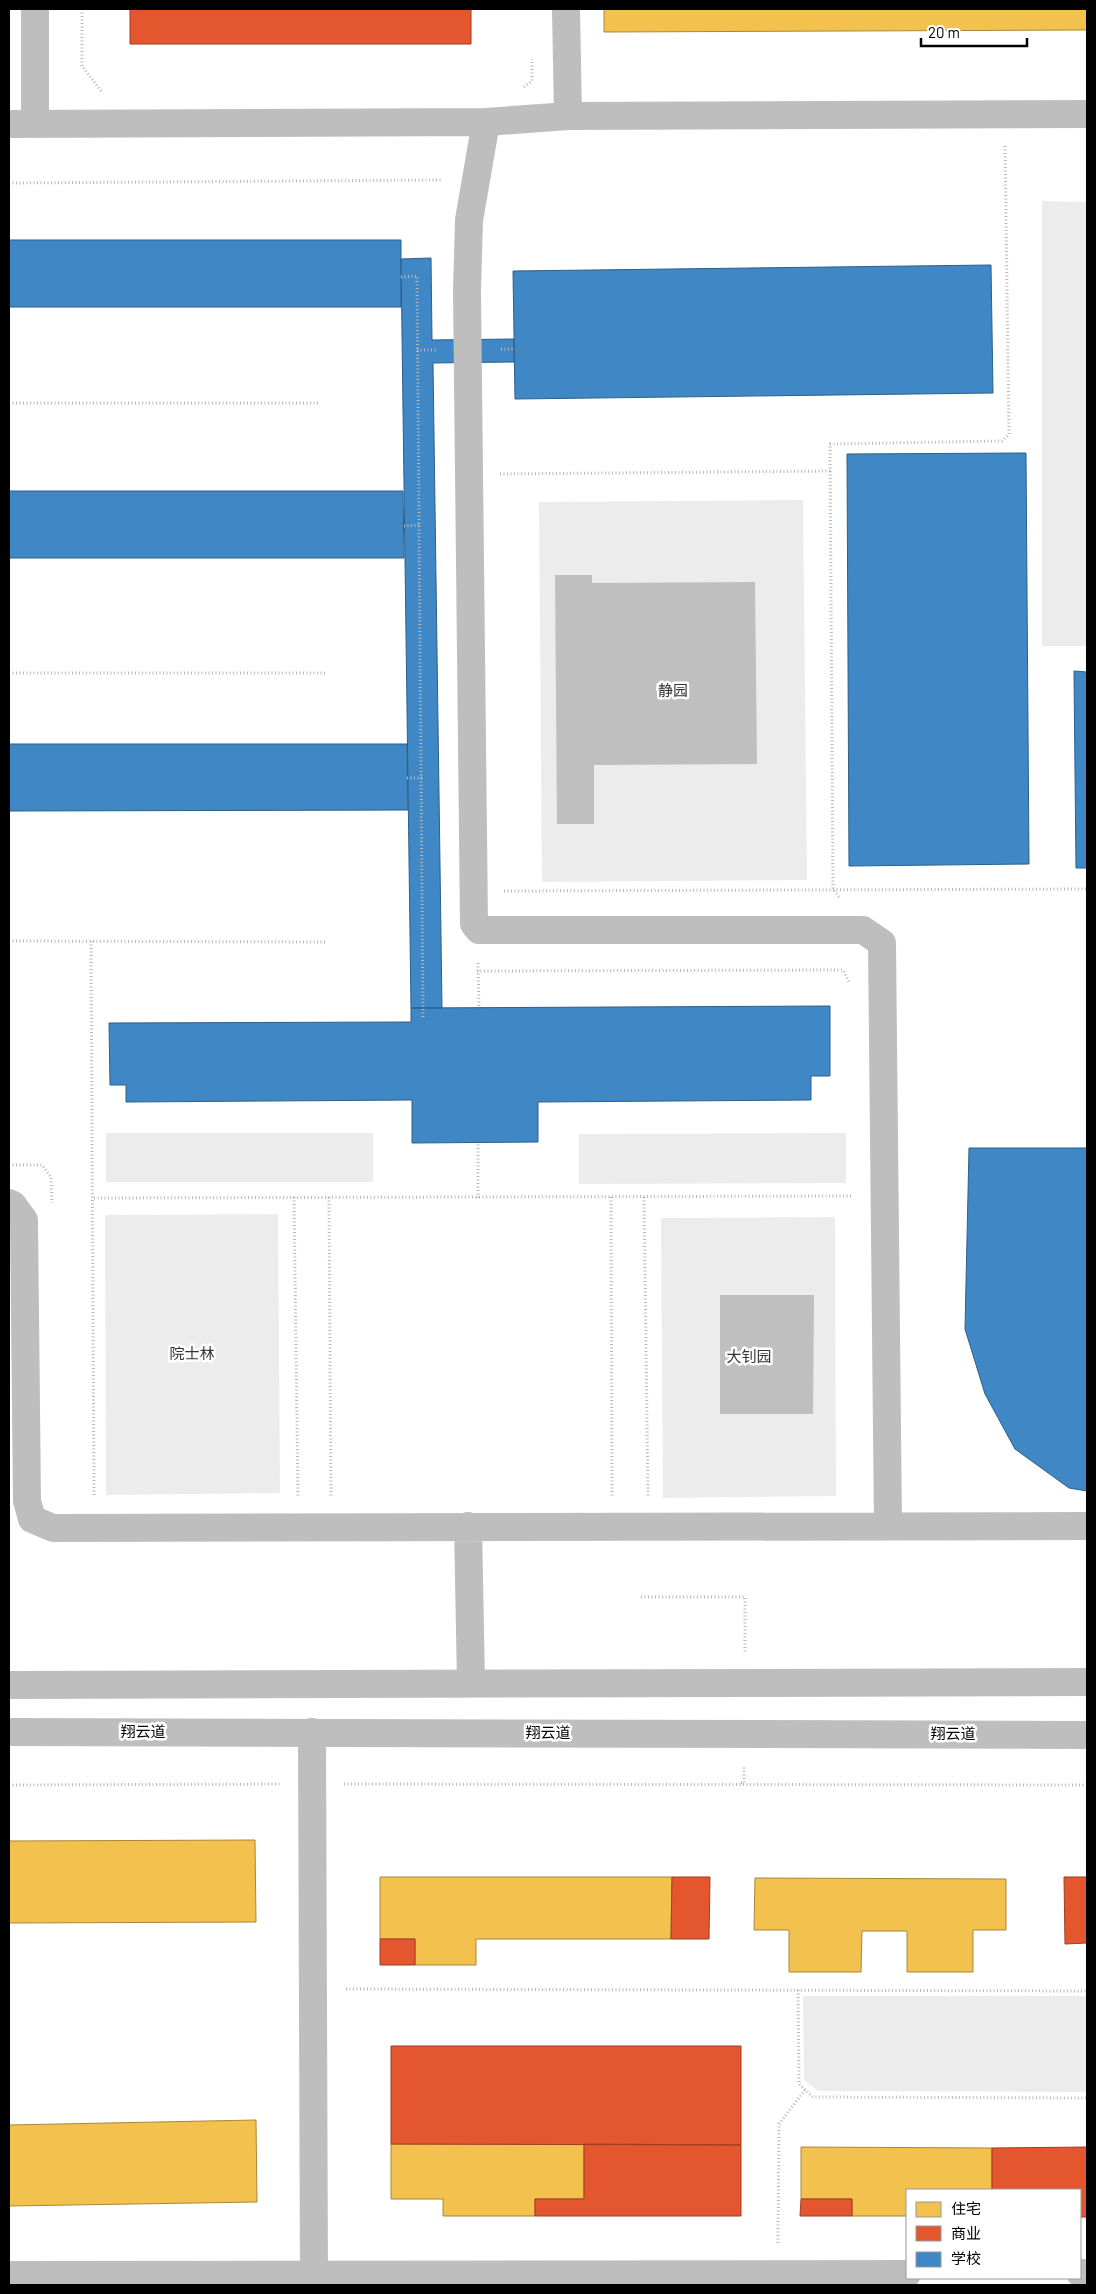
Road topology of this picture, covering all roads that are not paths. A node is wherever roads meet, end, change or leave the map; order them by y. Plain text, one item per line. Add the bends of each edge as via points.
1 (35, 9) edge
2 (566, 9) edge
3 (1087, 114) edge
4 (568, 116) junction
5 (486, 122) junction
6 (36, 123) junction
7 (9, 124) edge
8 (9, 1203) edge
9 (468, 1526) junction
10 (888, 1526) junction
11 (1087, 1526) edge
12 (1087, 1682) edge
13 (470, 1683) junction
14 (9, 1685) edge
15 (9, 1732) edge
16 (312, 1732) junction
17 (1087, 1735) edge
18 (906, 2274) edge
19 (9, 2275) edge
20 (314, 2280) edge

1 - 6 main road
2 - 4 main road
3 - 4 main road
4 - 5 main road
5 - 6 main road
5 - 10 main road via 469,220 468,282 474,924 479,930 863,930 882,943
6 - 7 main road
8 - 9 main road via 24,1220 27,1500 32,1519 53,1528
9 - 10 main road
9 - 13 main road
10 - 11 main road
12 - 13 main road
13 - 14 main road
15 - 16 main road, 翔云道
16 - 17 main road, 翔云道
16 - 20 main road
18 - 20 main road
19 - 20 main road

